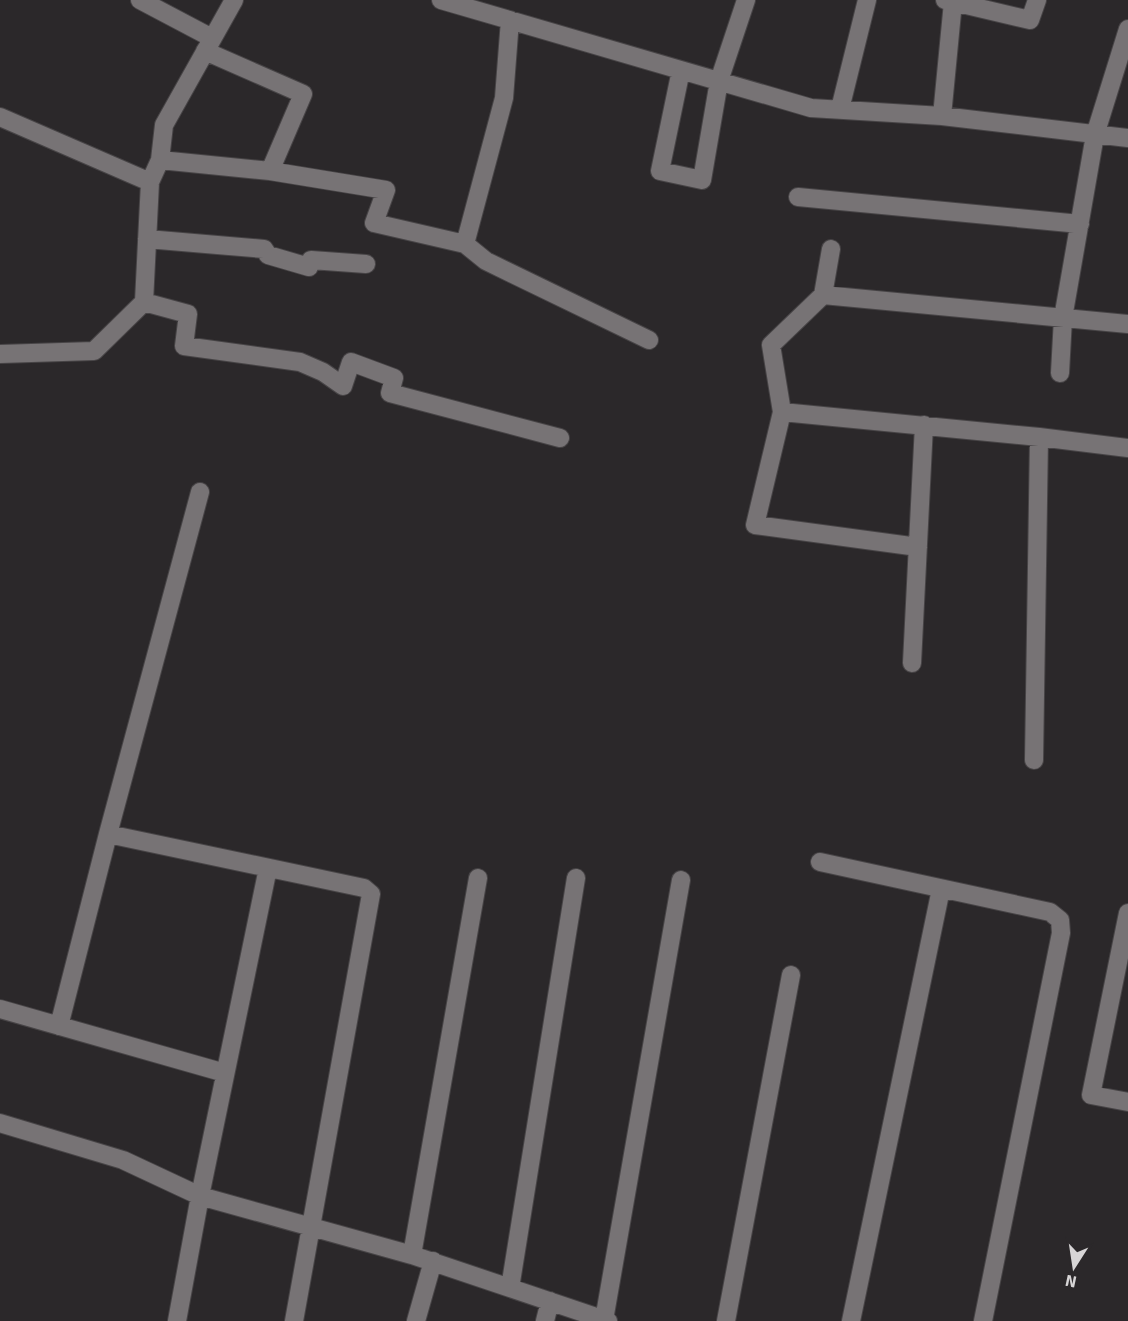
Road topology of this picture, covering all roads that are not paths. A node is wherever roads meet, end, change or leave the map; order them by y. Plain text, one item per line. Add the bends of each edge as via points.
1 (140, 0) edge
2 (234, 0) edge
3 (441, 0) edge
4 (746, 0) edge
5 (867, 0) edge
6 (1037, 0) edge
7 (949, 1) edge
8 (510, 20) junction
9 (1128, 29) edge
10 (209, 45) junction
11 (681, 70) junction
12 (719, 81) junction
13 (840, 109) junction
14 (942, 116) junction
15 (0, 117) edge
16 (1095, 135) junction
17 (1128, 138) edge
18 (160, 160) junction
19 (270, 171) junction
20 (150, 182) junction
21 (798, 197) dead end
22 (1080, 224) junction
23 (147, 238) junction
24 (465, 244) junction
25 (831, 249) dead end
26 (366, 264) dead end
27 (823, 295) junction
28 (144, 303) junction
29 (1063, 318) junction
30 (1128, 324) edge
31 (0, 339) edge
32 (649, 340) dead end
33 (22, 353) junction
34 (0, 354) edge
35 (1060, 373) dead end
36 (782, 412) junction
37 (924, 425) junction
38 (1039, 437) junction
39 (560, 438) dead end
40 (1128, 448) edge
41 (200, 492) dead end
42 (918, 547) junction
43 (912, 663) dead end
44 (1034, 760) dead end
45 (108, 834) junction
46 (820, 862) dead end
47 (268, 868) junction
48 (478, 878) dead end
49 (576, 878) dead end
50 (681, 880) dead end
51 (941, 889) junction
52 (1128, 913) edge
53 (791, 975) dead end
54 (1120, 993) edge
55 (0, 1009) edge
56 (59, 1026) junction
57 (225, 1073) junction
58 (1128, 1102) edge
59 (0, 1123) edge
60 (200, 1196) junction
61 (311, 1227) junction
62 (412, 1255) junction
63 (433, 1261) junction
64 (510, 1288) junction
65 (550, 1301) junction
66 (606, 1320) edge
67 (177, 1321) edge
68 (294, 1321) edge
69 (416, 1321) edge
70 (545, 1321) edge
71 (726, 1321) edge
72 (851, 1321) edge
73 (983, 1321) edge

1 - 10 street
2 - 10 street
3 - 8 street
4 - 12 street
5 - 13 street
6 - 7 street via 1030,20
7 - 14 street
8 - 11 street
8 - 24 street via 504,98
9 - 16 street
10 - 18 street via 164,125
10 - 19 street via 303,94
11 - 12 street
11 - 12 street via 660,171 702,180
12 - 13 street via 811,108
13 - 14 street
14 - 16 street
15 - 20 street
16 - 17 street
16 - 22 street
18 - 19 street
18 - 20 street
19 - 24 street via 386,190 374,224
20 - 23 street
21 - 22 street
22 - 29 street
23 - 26 street via 264,249 268,255 309,267 310,260
23 - 28 street
24 - 32 street via 486,261
25 - 27 street
27 - 29 street
27 - 36 street via 771,345
28 - 33 street via 94,351
28 - 39 street via 188,314 184,346 300,362 343,386 351,362 394,378 390,393
29 - 30 street
29 - 35 street
31 - 33 street
33 - 34 street
36 - 37 street
36 - 42 street via 755,525
37 - 38 street
37 - 42 street
38 - 40 street
38 - 44 street
41 - 45 street
42 - 43 street
45 - 47 street
45 - 56 street
46 - 51 street
47 - 57 street
47 - 61 street via 364,888 371,894
48 - 62 street
49 - 64 street
50 - 66 street
51 - 72 street
51 - 73 street via 1050,912 1060,920 1061,933
52 - 54 street
53 - 71 street
54 - 58 street via 1091,1095
55 - 56 street
56 - 57 street
57 - 60 street
59 - 60 street via 123,1160
60 - 61 street
60 - 67 street
61 - 62 street
61 - 68 street
62 - 63 street
63 - 64 street
63 - 69 street
64 - 65 street
65 - 66 street
65 - 70 street

